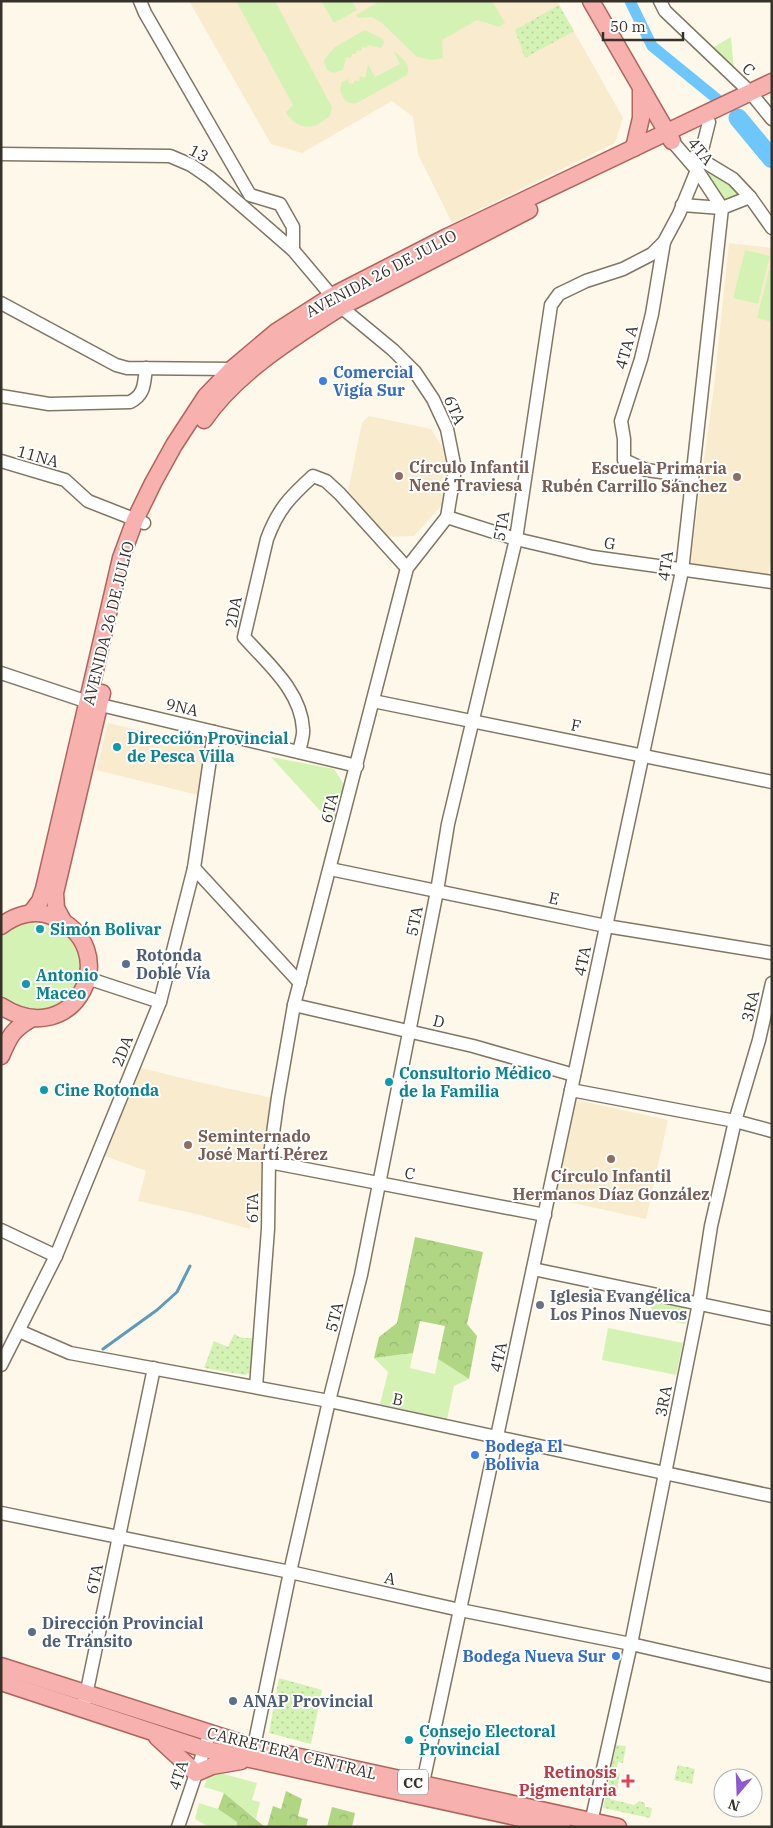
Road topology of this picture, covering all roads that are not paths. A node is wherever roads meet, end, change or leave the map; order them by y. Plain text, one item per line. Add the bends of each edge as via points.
1 (140, 1) edge
2 (591, 1) edge
3 (660, 1) edge
4 (772, 82) edge
5 (641, 89) junction
6 (772, 91) edge
7 (748, 98) junction
8 (711, 116) junction
9 (772, 119) edge
10 (669, 137) junction
11 (634, 148) junction
12 (1, 154) edge
13 (699, 164) junction
14 (750, 197) junction
15 (682, 205) junction
16 (722, 208) junction
17 (772, 228) edge
18 (664, 242) junction
19 (293, 250) junction
20 (336, 302) junction
21 (1, 303) edge
22 (146, 368) junction
23 (232, 368) junction
24 (1, 396) edge
25 (1, 462) edge
26 (691, 476) junction
27 (447, 516) junction
28 (140, 521) junction
29 (516, 539) junction
30 (407, 568) junction
31 (682, 571) junction
32 (772, 582) edge
33 (1, 673) edge
34 (373, 701) junction
35 (94, 703) junction
36 (472, 720) junction
37 (214, 732) junction
38 (298, 752) junction
39 (643, 755) junction
40 (357, 766) junction
41 (772, 782) edge
42 (194, 868) junction
43 (330, 869) junction
44 (437, 891) junction
45 (31, 913) junction
46 (64, 921) junction
47 (1, 926) edge
48 (606, 926) junction
49 (772, 952) edge
50 (87, 978) junction
51 (300, 983) junction
52 (772, 983) edge
53 (160, 1002) junction
54 (294, 1005) junction
55 (1, 1006) edge
56 (1, 1012) edge
57 (31, 1019) junction
58 (1, 1024) edge
59 (409, 1031) junction
60 (1, 1056) edge
61 (574, 1076) junction
62 (571, 1090) junction
63 (735, 1121) junction
64 (772, 1131) edge
65 (269, 1162) junction
66 (379, 1183) junction
67 (545, 1215) junction
68 (1, 1230) edge
69 (56, 1256) junction
70 (533, 1269) junction
71 (699, 1304) junction
72 (772, 1319) edge
73 (19, 1331) junction
74 (1, 1365) edge
75 (154, 1368) junction
76 (256, 1387) junction
77 (329, 1401) junction
78 (497, 1437) junction
79 (665, 1473) junction
80 (772, 1496) edge
81 (1, 1513) edge
82 (119, 1537) junction
83 (290, 1572) junction
84 (460, 1610) junction
85 (631, 1644) junction
86 (3, 1674) edge
87 (772, 1676) edge
88 (85, 1701) junction
89 (151, 1732) junction
90 (207, 1742) junction
91 (253, 1754) junction
92 (196, 1773) junction
93 (422, 1790) junction
94 (509, 1821) edge
95 (591, 1824) edge
96 (180, 1826) edge
97 (612, 1826) edge
98 (562, 1827) edge

1 - 19 street via 250,195 280,204 293,227
2 - 5 main road
3 - 7 street, C via 665,11 700,44
4 - 7 main road, AVENIDA 26 DE JULIO
5 - 8 main road via 664,114 678,118
5 - 10 main road
5 - 11 main road via 641,118
6 - 7 main road, AVENIDA 26 DE JULIO
7 - 8 main road, AVENIDA 26 DE JULIO
7 - 9 street, C
8 - 10 main road, AVENIDA 26 DE JULIO
8 - 13 street, 5TA
10 - 11 main road, AVENIDA 26 DE JULIO
10 - 13 street, 4TA
10 - 20 main road, AVENIDA 26 DE JULIO via 543,203
11 - 20 main road, AVENIDA 26 DE JULIO via 447,237
12 - 19 street, 13 via 170,156 210,178
13 - 14 street via 733,179
13 - 15 street, 5TA
13 - 16 street, 4TA
14 - 16 street
14 - 17 street
15 - 16 street
15 - 18 street, 5TA
16 - 26 street, 4TA
18 - 26 street, 4TA A via 641,359 620,421 624,460 646,470
18 - 29 street, 5TA via 652,254 623,269 559,294 551,305
19 - 20 street, 13
20 - 23 main road, AVENIDA 26 DE JULIO via 276,332
20 - 27 street, 6TA via 393,350 415,372 433,399 447,429 455,468
20 - 28 main road, AVENIDA 26 DE JULIO via 272,352 215,403
21 - 22 street via 116,365
22 - 23 street
22 - 24 street via 143,389 138,398 130,402 49,404
23 - 28 main road, AVENIDA 26 DE JULIO via 206,396 174,445
25 - 28 street, 11NA via 64,480 88,501
26 - 31 street, 4TA
27 - 29 street, G
27 - 30 street, 6TA
28 - 35 main road, AVENIDA 26 DE JULIO
29 - 31 street, G via 593,557
29 - 36 street, 5TA
30 - 34 street, 6TA
30 - 38 street, 2DA via 340,494 326,481 313,476 289,498 273,523 244,637 293,694 304,731
31 - 32 street, G
31 - 39 street, 4TA
33 - 35 street, 9NA
34 - 36 street, F
34 - 40 street, 6TA
35 - 37 street, 9NA
35 - 45 main road, AVENIDA 26 DE JULIO via 44,889
35 - 46 main road, AVENIDA 26 DE JULIO via 55,893 56,908
36 - 39 street, F
36 - 44 street, 5TA via 448,824
37 - 38 street, 9NA
37 - 42 street, 2DA
38 - 40 street, 9NA
39 - 41 street, F
39 - 48 street, 4TA
40 - 43 street, 6TA
42 - 51 street
42 - 53 street, 2DA
43 - 44 street, E
43 - 51 street, 6TA
44 - 48 street, E
44 - 59 street, 5TA
45 - 46 main road via 47,914
45 - 47 main road via 16,916
46 - 50 main road via 77,932 86,948
48 - 49 street, E
48 - 61 street, 4TA
50 - 53 street
50 - 57 main road via 78,999 65,1011 48,1018
51 - 54 street, 6TA
52 - 63 street, 3RA
53 - 69 street, 2DA
54 - 59 street, D
54 - 65 street, 6TA
55 - 57 main road
56 - 58 main road
57 - 60 main road via 10,1036
59 - 61 street, D
59 - 66 street, 5TA
61 - 62 street, 4TA
62 - 63 street
62 - 67 street, 4TA
63 - 64 street
63 - 71 street, 3RA via 711,1226
65 - 66 street, C
65 - 76 street, 6TA via 268,1229
66 - 67 street, C
66 - 77 street, 5TA via 361,1275
67 - 70 street, 4TA
68 - 69 street
69 - 73 street, 2DA
70 - 71 street
70 - 78 street, 4TA
71 - 72 street
71 - 79 street, 3RA
73 - 74 street, 2DA
73 - 75 street, B via 70,1353
75 - 76 street, B
75 - 82 street, 6TA
76 - 77 street, B
77 - 78 street, B
77 - 83 street, 5TA
78 - 79 street, B
78 - 84 street, 4TA
79 - 80 street, B
79 - 85 street, 3RA
81 - 82 street, A
82 - 83 street, A
82 - 88 street, 6TA
83 - 84 street, A
83 - 91 street, 5TA
84 - 85 street, A
84 - 93 street, 4TA
85 - 87 street, A
85 - 95 street, 3RA
86 - 88 main road, CARRETERA CENTRAL / CC
88 - 89 main road, CARRETERA CENTRAL / CC
88 - 90 main road, CARRETERA CENTRAL / CC
89 - 90 main road, CARRETERA CENTRAL / CC
89 - 92 main road
90 - 91 main road, CARRETERA CENTRAL / CC
90 - 92 street, 4TA
91 - 92 main road
91 - 93 main road, CARRETERA CENTRAL / CC
92 - 96 street, 4TA
93 - 94 main road, CARRETERA CENTRAL / CC
93 - 95 main road, CARRETERA CENTRAL / CC
94 - 98 main road, CARRETERA CENTRAL / CC
95 - 97 main road, CARRETERA CENTRAL / CC

